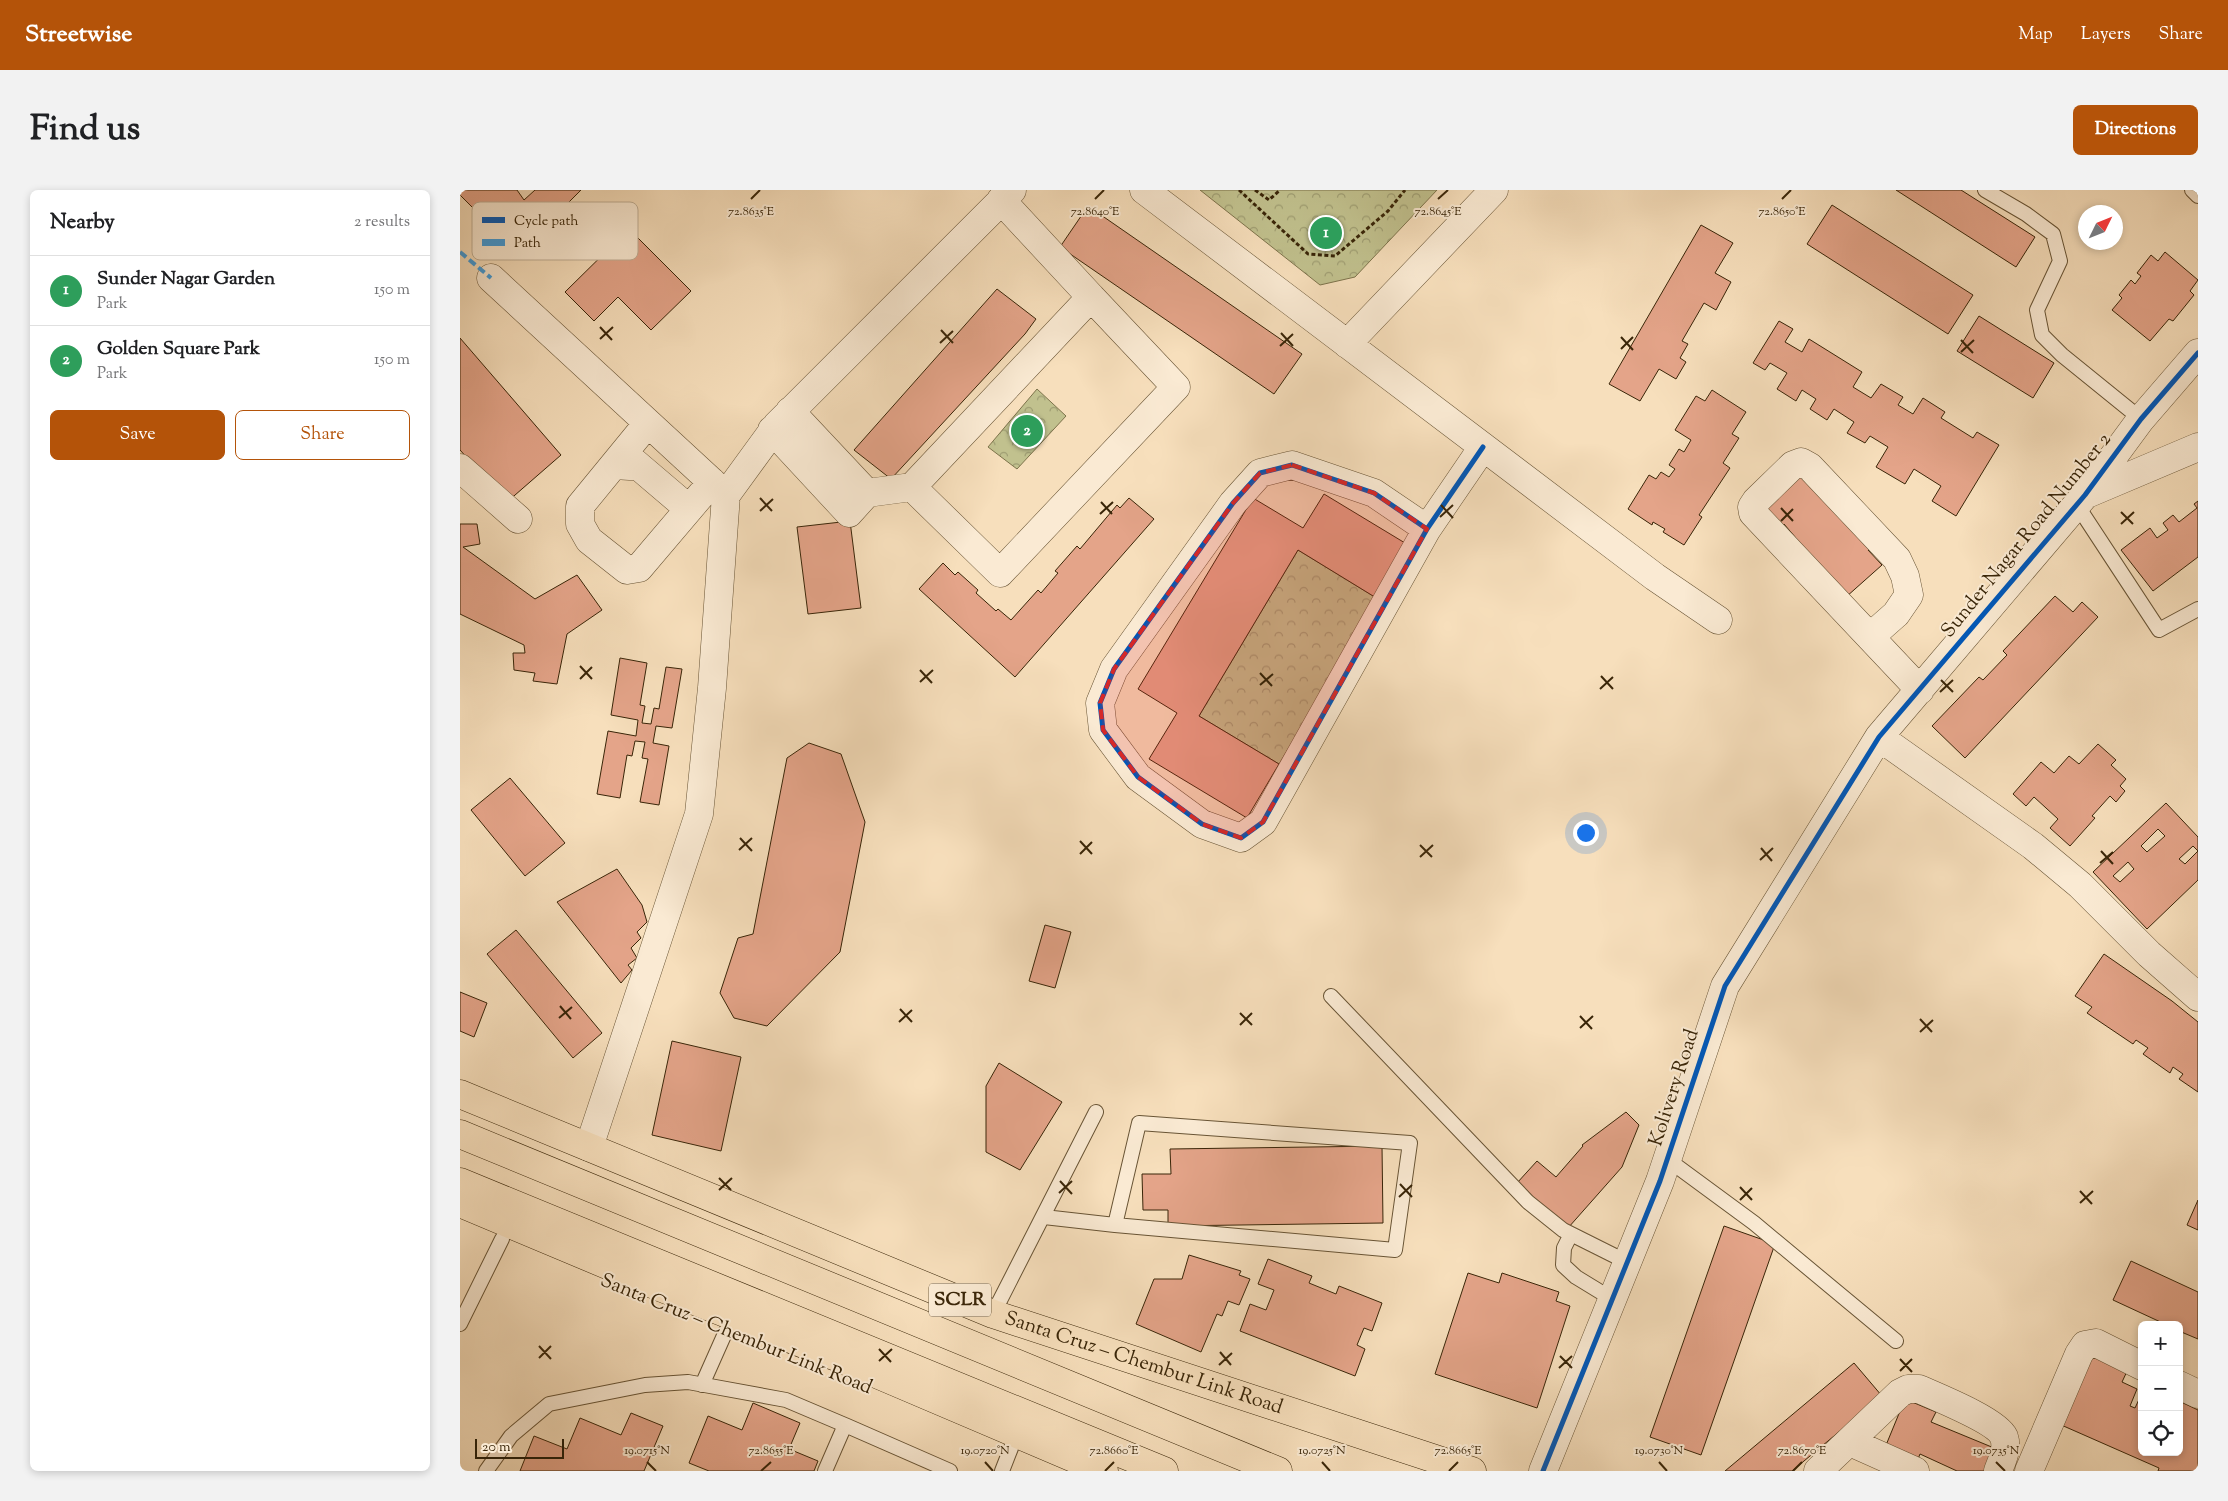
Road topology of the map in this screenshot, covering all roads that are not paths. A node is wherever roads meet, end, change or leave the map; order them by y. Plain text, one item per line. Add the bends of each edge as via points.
1 (1144, 190) edge
2 (1494, 190) edge
3 (1985, 190) edge
4 (2192, 190) edge
5 (1007, 195) edge
6 (2198, 196) edge
7 (491, 278) dead end
8 (1091, 297) junction
9 (1347, 344) junction
10 (2198, 353) edge
11 (2141, 420) junction
12 (781, 421) junction
13 (648, 423) junction
14 (1483, 447) junction
15 (2198, 447) edge
16 (614, 464) junction
17 (460, 468) edge
18 (912, 487) junction
19 (719, 489) junction
20 (867, 493) junction
21 (2081, 500) junction
22 (690, 509) junction
23 (518, 519) dead end
24 (1427, 530) junction
25 (2198, 608) edge
26 (1718, 620) dead end
27 (1870, 637) junction
28 (1920, 690) junction
29 (1879, 737) junction
30 (1331, 996) dead end
31 (2198, 997) edge
32 (460, 1094) edge
33 (1096, 1112) dead end
34 (460, 1134) edge
35 (589, 1147) junction
36 (1667, 1160) junction
37 (460, 1182) edge
38 (460, 1203) edge
39 (1044, 1217) junction
40 (460, 1222) edge
41 (1115, 1225) junction
42 (1571, 1234) junction
43 (502, 1238) junction
44 (1627, 1262) junction
45 (1612, 1299) junction
46 (993, 1314) junction
47 (460, 1324) edge
48 (726, 1331) junction
49 (1896, 1341) dead end
50 (2138, 1364) edge
51 (702, 1385) junction
52 (2183, 1387) edge
53 (2198, 1394) edge
54 (845, 1425) junction
55 (1850, 1442) junction
56 (1007, 1460) edge
57 (486, 1471) edge
58 (825, 1471) edge
59 (950, 1471) edge
60 (1068, 1471) edge
61 (1104, 1471) edge
62 (1164, 1471) edge
63 (1278, 1471) edge
64 (1472, 1471) edge
65 (1543, 1471) edge
66 (1818, 1471) edge
67 (1915, 1471) edge
68 (1998, 1471) edge
69 (2029, 1471) edge

1 - 9 street
2 - 9 street
3 - 11 lane via 2053,234 2060,261 2037,310 2042,335
4 - 6 lane
5 - 8 street
5 - 12 street
7 - 13 street
8 - 18 street
8 - 18 street via 1176,387 1000,573
9 - 14 street
10 - 11 street, Sunder Nagar Road Number 2
11 - 21 street, Sunder Nagar Road Number 2
12 - 19 street
12 - 20 street
12 - 20 street via 848,513
13 - 16 street
13 - 19 street
14 - 24 street
14 - 26 street via 1654,576
15 - 21 street
16 - 22 street via 630,466 635,463
16 - 22 street via 580,506 580,524 589,540 627,570 639,568
17 - 23 street
18 - 20 street
19 - 22 street
19 - 35 street via 712,688 699,814
21 - 25 lane via 2159,630
21 - 28 street, Sunder Nagar Road Number 2
24 - 24 street via 1374,493 1292,465 1260,473 1233,503 1114,669 1100,703 1103,730 1138,778 1202,824 1241,838 1263,822
27 - 27 street via 1753,513 1756,501 1793,465 1801,462 1810,467 1897,559 1906,576 1909,595 1896,614
27 - 28 street
28 - 29 street, Sunder Nagar Road Number 2
29 - 31 street via 2032,846 2080,886
29 - 36 street, Kolivery Road via 1724,986
30 - 42 lane via 1528,1202
32 - 35 highway, Santa Cruz – Chembur Link Road / SCLR
33 - 39 lane
34 - 63 highway
35 - 46 highway, Santa Cruz – Chembur Link Road / SCLR
36 - 44 street, Kolivery Road
36 - 49 lane via 1754,1224
37 - 62 highway
38 - 61 highway via 839,1358
39 - 41 lane
39 - 46 lane
40 - 43 highway, Santa Cruz – Chembur Link Road
41 - 41 lane via 1396,1250 1410,1143 1139,1123
42 - 44 lane
42 - 45 lane via 1564,1248 1563,1266
43 - 47 lane
43 - 48 highway, Santa Cruz – Chembur Link Road
44 - 45 street, Kolivery Road
45 - 65 street, Kolivery Road
46 - 64 highway, Santa Cruz – Chembur Link Road / SCLR
48 - 51 lane
48 - 56 highway, Santa Cruz – Chembur Link Road
50 - 69 street via 2096,1343 2085,1345
51 - 54 lane via 786,1400
51 - 57 lane via 688,1382 645,1385 549,1404 511,1436
52 - 53 street
54 - 58 lane
54 - 59 lane
55 - 66 street
55 - 67 street
55 - 68 street via 1900,1394 1908,1389 1919,1389 1991,1424 2004,1436 2006,1448
56 - 60 highway, Santa Cruz – Chembur Link Road

